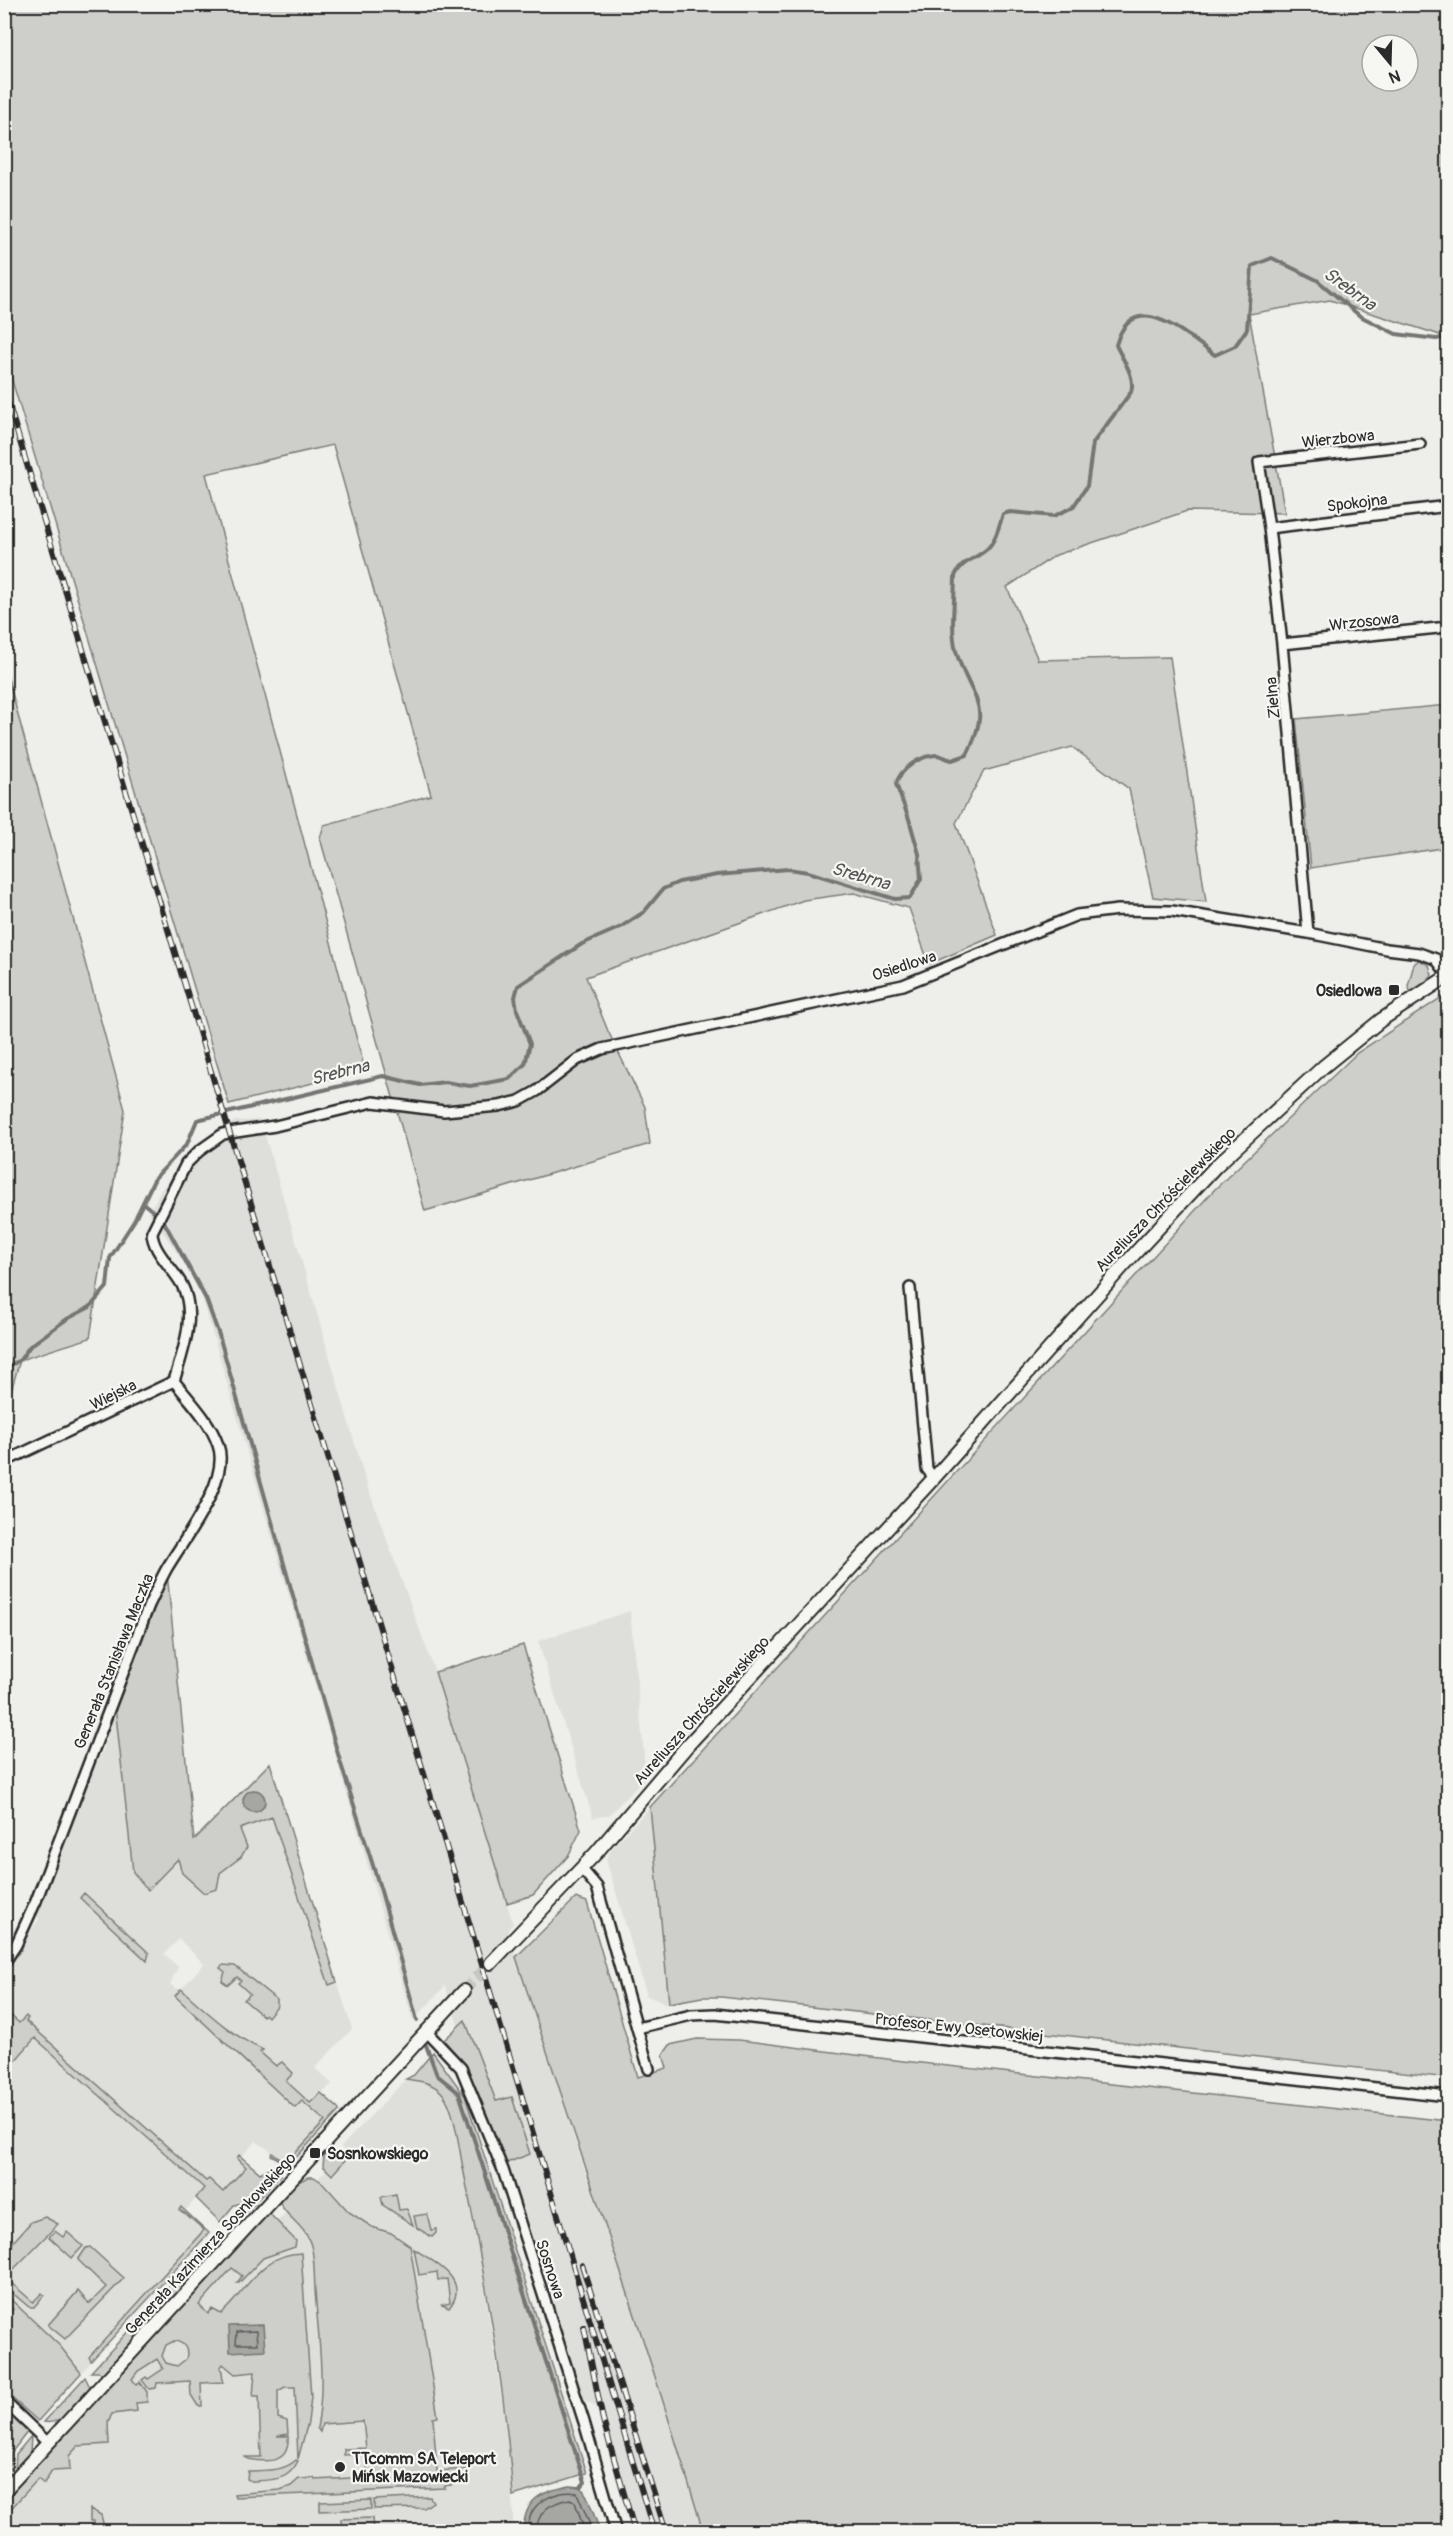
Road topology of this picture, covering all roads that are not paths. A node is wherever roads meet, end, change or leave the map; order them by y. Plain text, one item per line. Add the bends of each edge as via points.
1 (1420, 444) dead end
2 (1259, 462) joint
3 (1449, 506) edge
4 (1269, 528) junction
5 (1449, 627) edge
6 (1282, 644) junction
7 (1308, 933) junction
8 (1449, 976) edge
9 (910, 1288) dead end
10 (174, 1381) junction
11 (4, 1462) edge
12 (934, 1478) junction
13 (581, 1868) junction
14 (4, 1963) edge
15 (491, 1963) tunnel mouth
16 (464, 1991) tunnel mouth
17 (637, 2028) junction
18 (426, 2031) junction
19 (649, 2069) dead end
20 (1449, 2096) edge
21 (4, 2401) edge
22 (48, 2443) junction
23 (4, 2491) edge
24 (616, 2532) edge

1 - 2 street, Wierzbowa
2 - 4 street, Zielna
3 - 4 street, Spokojna
4 - 6 street, Zielna
5 - 6 street, Wrzosowa
6 - 7 street, Zielna
7 - 8 street, Osiedlowa via 1429,955
7 - 10 street, Osiedlowa via 1172,911 1118,909 1077,915 903,985 602,1049 577,1060 519,1101 444,1111 373,1102 216,1137 186,1164 153,1232 155,1243 188,1299 189,1316
8 - 12 street, Aureliusza Chróścielewskiego via 1381,1020 1323,1067 1216,1166
9 - 12 street via 927,1469
10 - 11 street, Wiejska
10 - 14 street, Generała Stanisława Maczka via 209,1426 219,1446 218,1473 149,1605 36,1901
12 - 13 street, Aureliusza Chróścielewskiego via 687,1746
13 - 15 street, Aureliusza Chróścielewskiego
13 - 17 street via 597,1887
16 - 18 street, Generała Kazimierza Sosnkowskiego
17 - 19 street
17 - 20 street, Profesor Ewy Osetowskiej via 691,2015 715,2014
18 - 22 street, Generała Kazimierza Sosnkowskiego
18 - 24 street, Sosnowa via 460,2068 503,2170
21 - 22 street
22 - 23 street, Generała Kazimierza Sosnkowskiego

